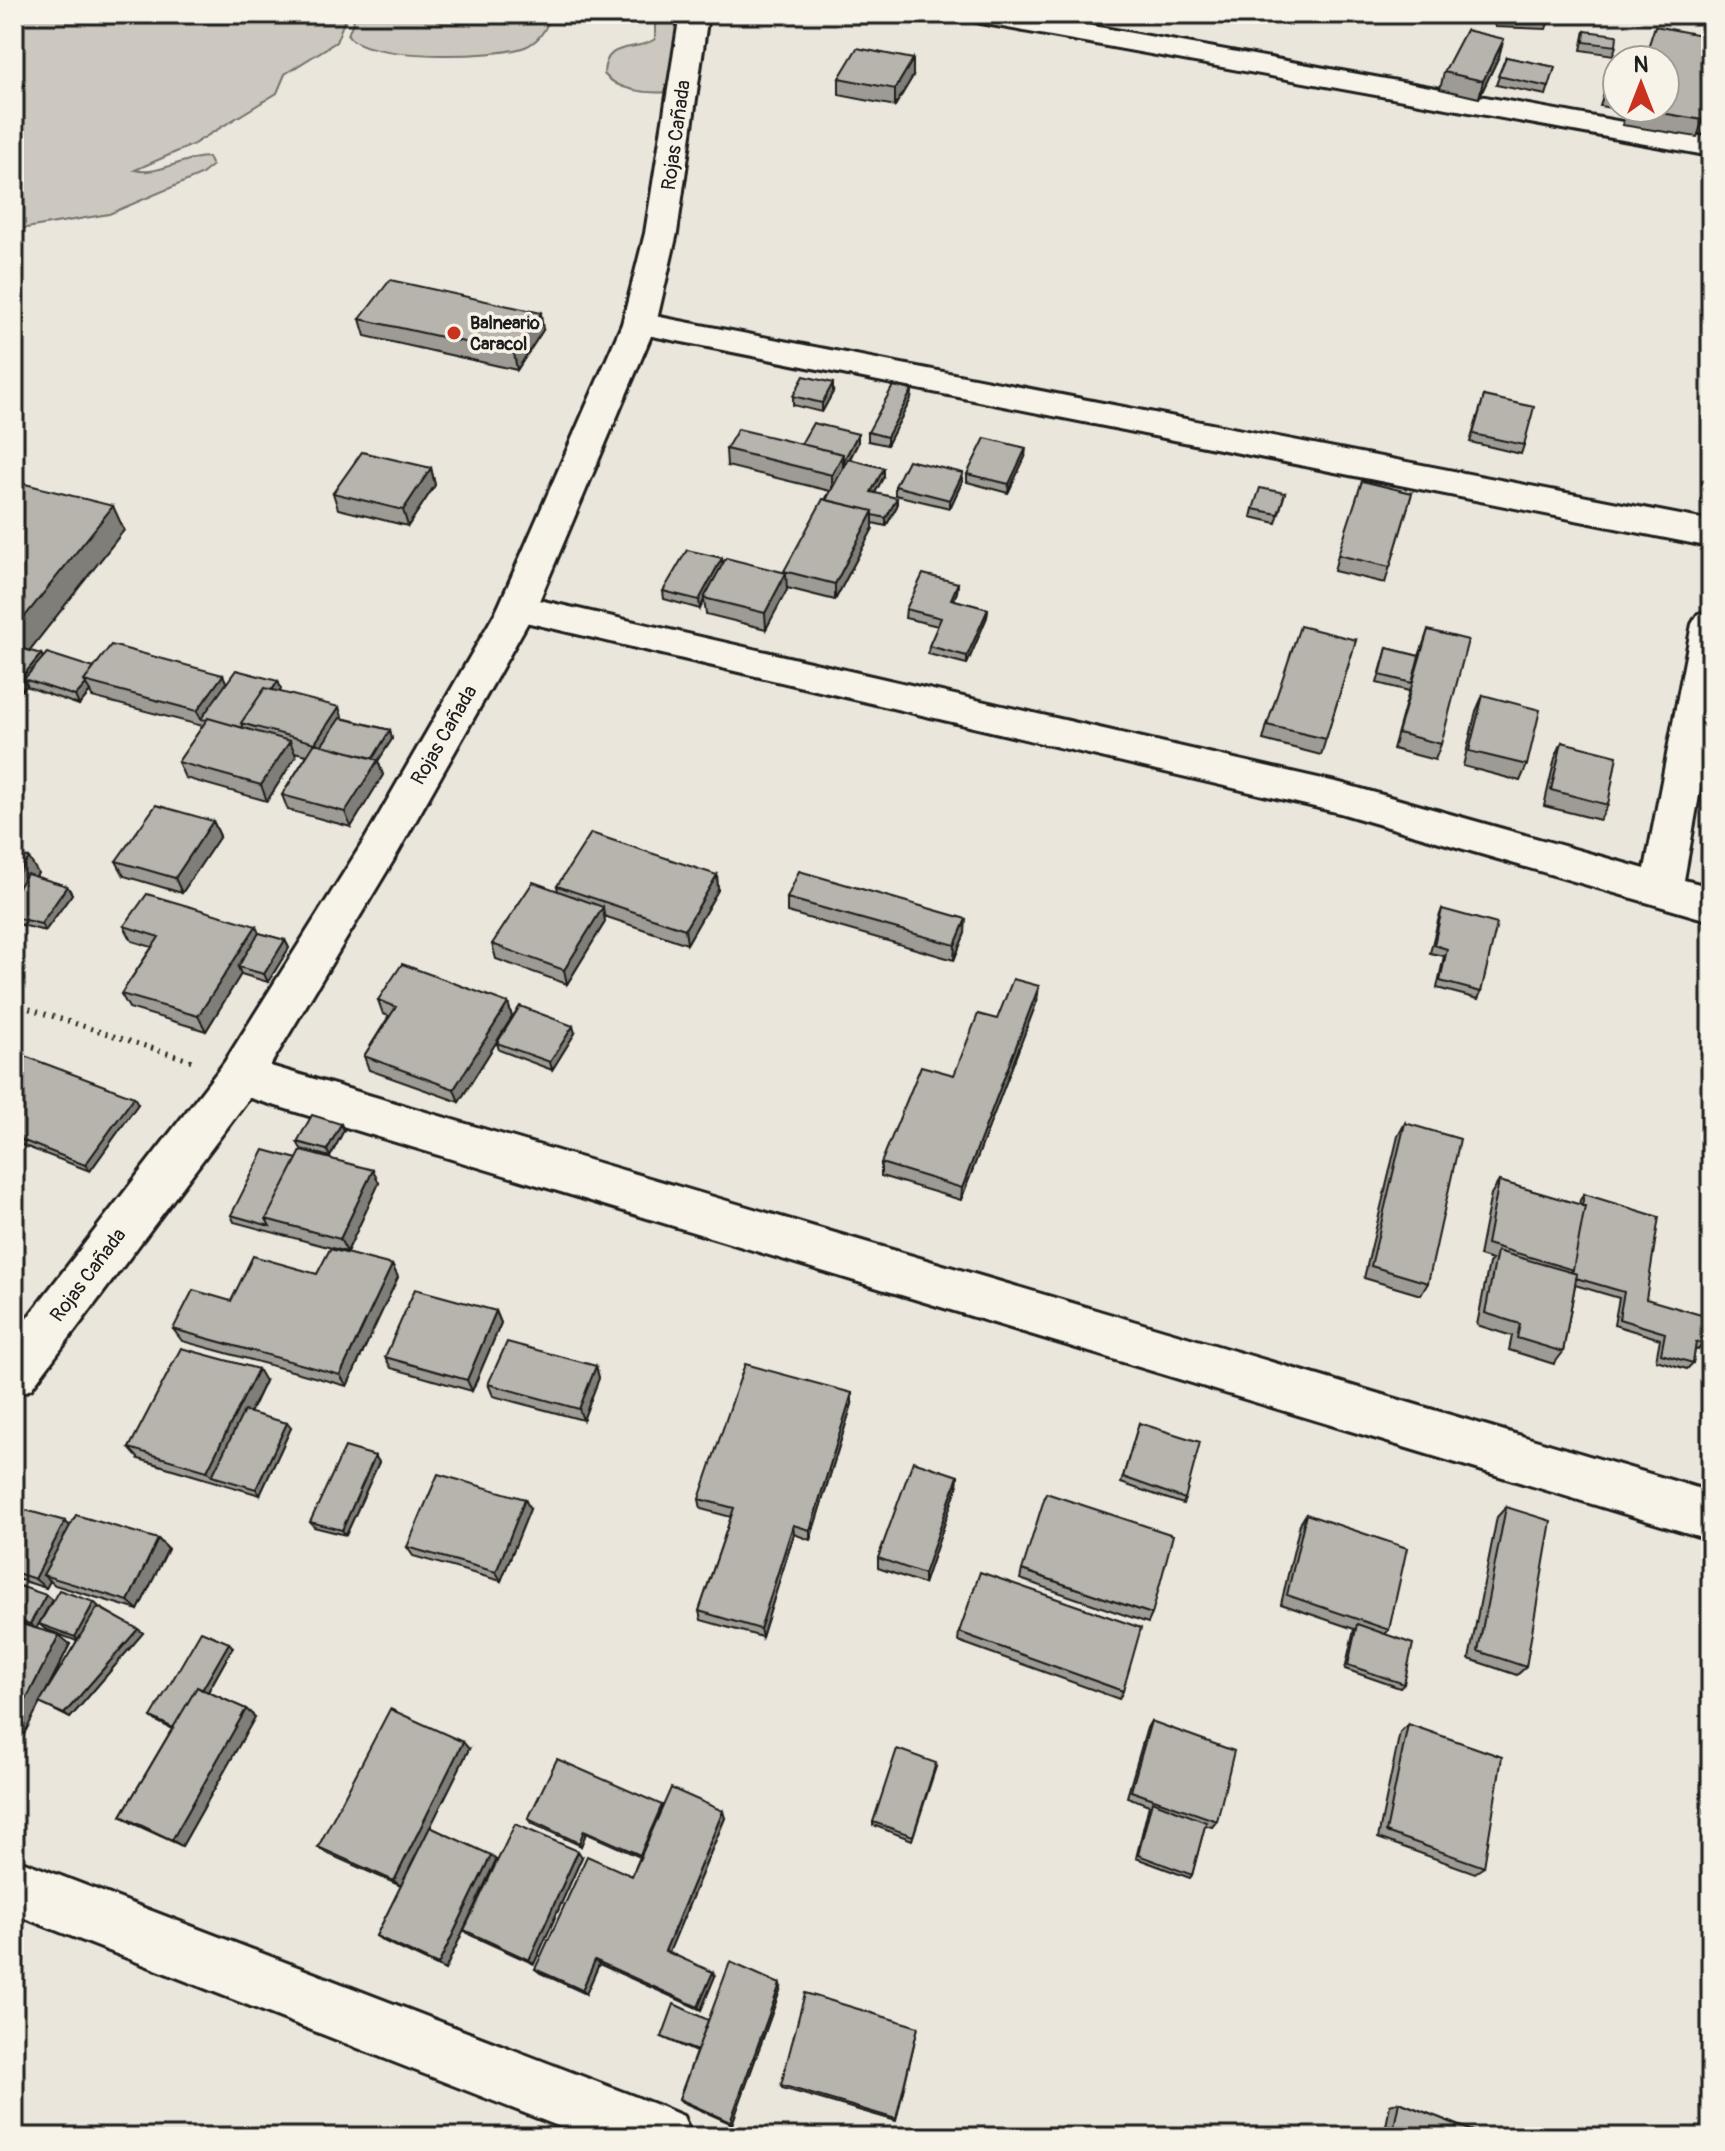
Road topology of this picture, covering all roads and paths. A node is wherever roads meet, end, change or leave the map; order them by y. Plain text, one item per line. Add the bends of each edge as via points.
1 (694, 14) edge
2 (980, 14) edge
3 (1711, 147) edge
4 (639, 324) junction
5 (1711, 534) edge
6 (517, 608) junction
7 (1711, 624) edge
8 (1661, 890) junction
9 (1711, 904) edge
10 (14, 1004) edge
11 (240, 1076) junction
12 (14, 1373) edge
13 (1711, 1516) edge
14 (14, 1886) edge
15 (662, 2137) edge

1 - 4 street, Rojas Cañada via 661,233
2 - 3 street
4 - 5 street
4 - 6 street, Rojas Cañada
6 - 8 street via 1340,798
6 - 11 street, Rojas Cañada via 379,850
7 - 8 street
8 - 9 street
10 - 11 path
11 - 12 street, Rojas Cañada
11 - 13 street
14 - 15 street

